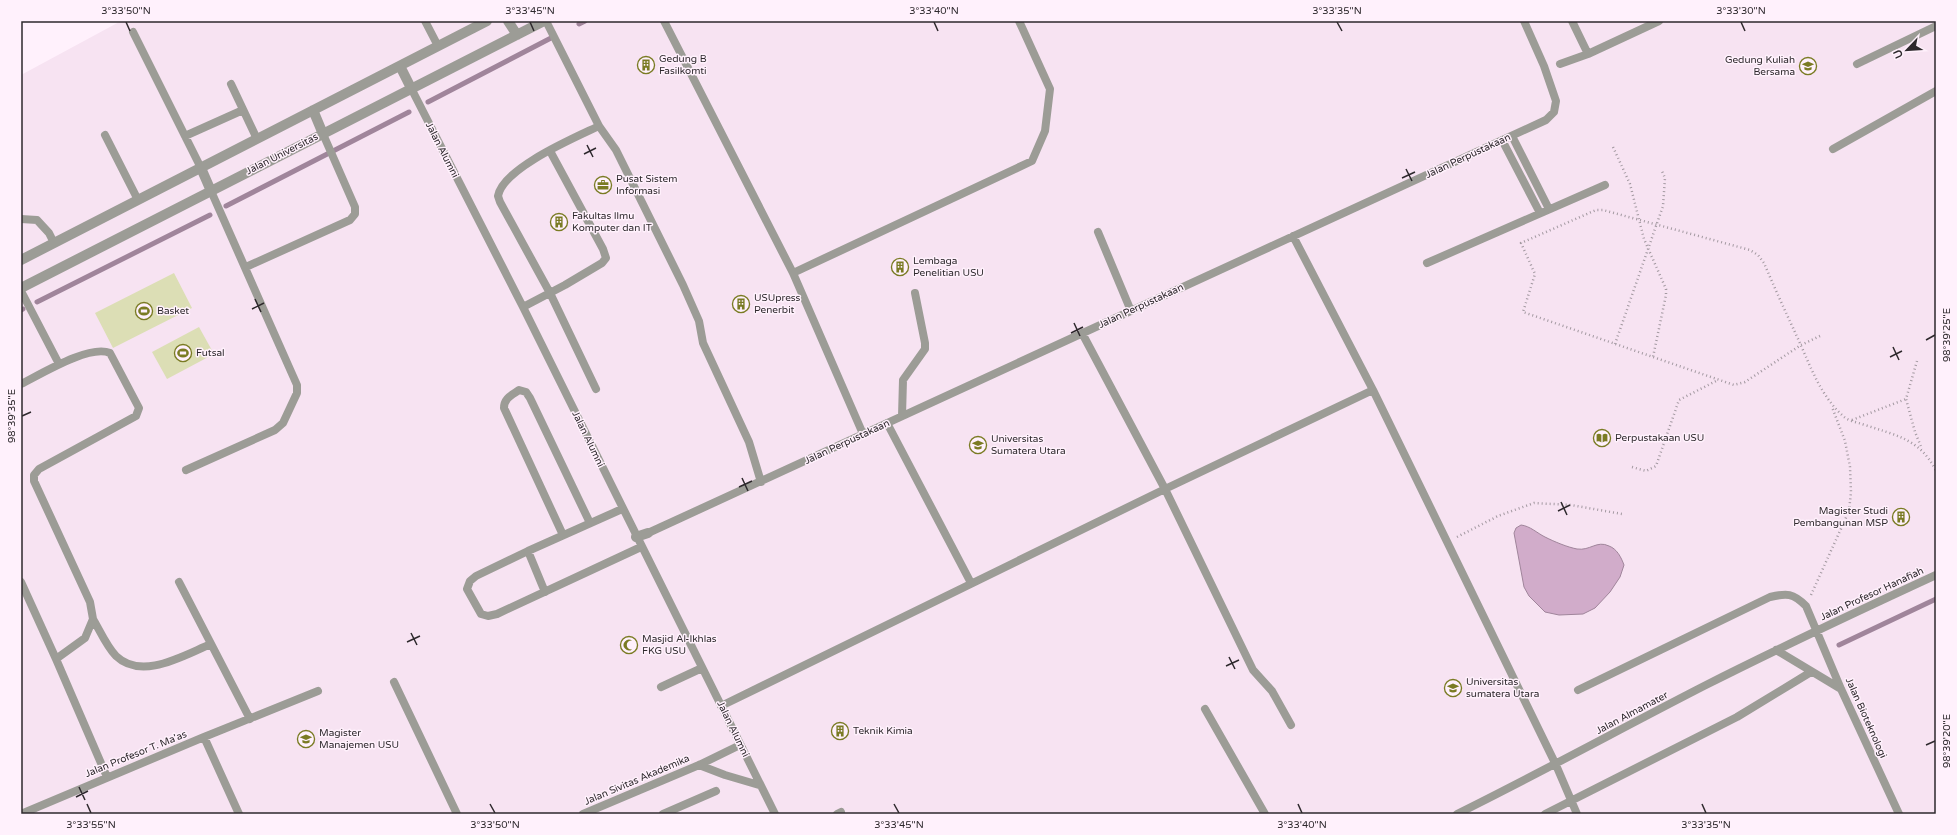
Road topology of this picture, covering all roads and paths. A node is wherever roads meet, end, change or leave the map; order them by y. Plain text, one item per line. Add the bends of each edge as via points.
1 (425, 21) edge
2 (487, 21) edge
3 (508, 21) edge
4 (545, 21) edge
5 (664, 21) edge
6 (1019, 21) edge
7 (1524, 21) edge
8 (1572, 21) edge
9 (1658, 21) edge
10 (1936, 26) edge
11 (133, 32) dead end
12 (517, 35) junction
13 (438, 46) junction
14 (1588, 54) junction
15 (1560, 64) dead end
16 (1857, 64) dead end
17 (400, 66) junction
18 (232, 84) dead end
19 (411, 88) junction
20 (1936, 91) edge
21 (243, 110) junction
22 (313, 110) junction
23 (599, 126) junction
24 (323, 134) junction
25 (105, 135) dead end
26 (185, 136) junction
27 (1512, 136) junction
28 (257, 139) junction
29 (1502, 140) junction
30 (1613, 147) dead end
31 (1833, 148) dead end
32 (550, 151) junction
33 (201, 168) junction
34 (1662, 171) dead end
35 (1605, 185) dead end
36 (211, 191) junction
37 (138, 200) junction
38 (1549, 209) junction
39 (1540, 214) junction
40 (21, 219) edge
41 (1639, 219) junction
42 (1657, 224) junction
43 (1098, 232) dead end
44 (1293, 236) junction
45 (54, 243) junction
46 (1648, 249) junction
47 (21, 260) edge
48 (1427, 263) dead end
49 (246, 267) junction
50 (793, 273) junction
51 (21, 288) edge
52 (21, 291) edge
53 (550, 293) junction
54 (915, 293) dead end
55 (523, 307) junction
56 (1131, 311) junction
57 (1082, 333) junction
58 (1820, 336) dead end
59 (1615, 344) junction
60 (1800, 345) junction
61 (1653, 357) junction
62 (1917, 361) dead end
63 (59, 364) junction
64 (1718, 379) junction
65 (21, 384) edge
66 (596, 389) dead end
67 (1373, 390) junction
68 (1906, 399) junction
69 (1832, 405) junction
70 (902, 416) junction
71 (1851, 420) junction
72 (887, 423) junction
73 (863, 434) junction
74 (1922, 450) junction
75 (1632, 467) dead end
76 (186, 470) dead end
77 (1936, 471) edge
78 (762, 482) junction
79 (1165, 489) junction
80 (622, 509) junction
81 (1622, 514) dead end
82 (590, 523) junction
83 (648, 533) joint
84 (563, 535) junction
85 (636, 537) junction
86 (1447, 542) junction
87 (641, 546) junction
88 (528, 550) junction
89 (1936, 575) edge
90 (21, 582) edge
91 (179, 582) dead end
92 (971, 583) junction
93 (545, 592) junction
94 (1806, 606) junction
95 (94, 619) junction
96 (1816, 631) junction
97 (211, 644) junction
98 (1776, 650) junction
99 (56, 659) junction
100 (702, 668) junction
101 (1811, 672) junction
102 (394, 682) dead end
103 (660, 687) dead end
104 (1841, 689) junction
105 (1578, 690) dead end
106 (318, 691) dead end
107 (721, 706) junction
108 (1205, 709) dead end
109 (250, 719) junction
110 (1291, 725) dead end
111 (204, 737) junction
112 (740, 745) junction
113 (699, 765) junction
114 (1556, 765) junction
115 (107, 777) junction
116 (759, 785) junction
117 (716, 791) dead end
118 (1571, 801) junction
119 (21, 814) edge
120 (239, 814) edge
121 (457, 814) edge
122 (583, 814) edge
123 (663, 814) edge
124 (775, 814) edge
125 (1265, 814) edge
126 (1457, 814) edge
127 (1545, 814) edge
128 (1577, 814) edge
129 (1899, 814) edge

1 - 13 lane
2 - 13 street
3 - 12 street
4 - 12 street, Jalan Universitas
4 - 23 lane
5 - 50 lane
6 - 50 lane via 1050,89 1045,131 1032,160
7 - 27 lane, Jalan Perpustakaan via 1556,101 1554,112 1546,120
8 - 14 lane
9 - 14 lane
10 - 16 lane
11 - 26 lane
12 - 19 street, Jalan Universitas
13 - 17 street
14 - 15 lane
17 - 19 street, Jalan Alumni
17 - 22 street
18 - 21 lane
19 - 24 street, Jalan Universitas
19 - 55 lane, Jalan Alumni
20 - 31 lane
21 - 26 lane
21 - 28 lane
22 - 24 street
22 - 28 street
23 - 32 lane
23 - 78 lane via 616,150 700,321 703,343 749,442
24 - 36 street, Jalan Universitas
24 - 49 lane via 355,207 355,214 350,220
25 - 37 lane
26 - 33 lane
27 - 29 lane, Jalan Perpustakaan
27 - 38 lane
28 - 33 street
29 - 39 lane
29 - 44 lane, Jalan Perpustakaan
30 - 41 path via 1630,184
32 - 53 lane via 522,167 507,180 498,196
32 - 53 lane via 606,258 602,263
33 - 36 street
33 - 37 street
34 - 42 path via 1665,192
35 - 38 lane
36 - 49 lane
36 - 51 street, Jalan Universitas
37 - 45 street
38 - 39 lane
39 - 48 lane
40 - 45 lane via 37,220
41 - 42 path
41 - 46 path
41 - 59 path via 1596,210 1521,244 1535,274 1523,312
42 - 46 path
42 - 60 path via 1750,250 1758,255
43 - 56 lane
44 - 56 lane, Jalan Perpustakaan
44 - 67 lane
45 - 47 street
46 - 59 path
46 - 61 path via 1663,280 1666,295
49 - 76 lane via 293,376 297,393 286,418 275,430
50 - 73 lane
52 - 63 lane
53 - 55 lane
53 - 66 lane
54 - 70 lane via 926,343 925,349 903,380
55 - 80 lane, Jalan Alumni
56 - 57 lane, Jalan Perpustakaan
57 - 70 lane, Jalan Perpustakaan
57 - 79 lane
58 - 60 path
59 - 61 path
60 - 64 path via 1740,384 1734,385
60 - 69 path via 1818,384
61 - 64 path
62 - 68 path
63 - 65 lane
63 - 95 lane via 96,351 104,350 110,353 138,408 136,416 39,469 34,475 34,481 90,602
64 - 75 path via 1678,400 1656,466 1646,472
67 - 79 lane
67 - 86 lane
68 - 71 path
68 - 74 path via 1914,432
69 - 71 path via 1845,418
69 - 94 path via 1845,442 1850,467 1849,511
70 - 72 lane, Jalan Perpustakaan
71 - 74 path via 1909,440
72 - 73 lane, Jalan Perpustakaan
72 - 92 lane
73 - 78 lane, Jalan Perpustakaan
74 - 77 path
78 - 83 lane, Jalan Perpustakaan
79 - 92 lane
79 - 110 lane via 1253,670 1272,691
80 - 82 lane
80 - 85 lane, Jalan Alumni
81 - 86 path via 1571,505 1534,503 1498,516
82 - 84 lane
82 - 84 lane via 530,398 526,392 519,390 506,399 504,408
83 - 85 street, Jalan Perpustakaan
84 - 88 lane
85 - 87 lane, Jalan Alumni
86 - 114 lane
87 - 93 lane
87 - 100 lane, Jalan Alumni
88 - 93 lane
88 - 93 lane via 476,576 470,581 467,589 481,614 488,616
89 - 96 lane, Jalan Profesor Hanafiah
90 - 99 lane
91 - 97 lane
92 - 107 lane
94 - 96 lane, Jalan Bioteknologi
94 - 105 lane via 1797,597 1784,593 1770,597
95 - 97 lane via 116,655 127,664 141,668 163,663
95 - 99 lane via 85,638
96 - 98 lane, Jalan Almamater
96 - 104 lane, Jalan Bioteknologi
97 - 109 lane
98 - 101 lane
98 - 114 lane, Jalan Almamater
99 - 115 lane
100 - 103 lane
100 - 107 lane, Jalan Alumni
101 - 104 lane
101 - 118 lane via 1737,717
102 - 121 lane
104 - 129 lane, Jalan Bioteknologi
106 - 109 lane, Jalan Profesor T. Ma'as
107 - 112 lane, Jalan Alumni
108 - 125 lane
109 - 111 lane, Jalan Profesor T. Ma'as
111 - 115 lane, Jalan Profesor T. Ma'as
111 - 120 lane
112 - 113 lane, Jalan Sivitas Akademika
112 - 116 lane, Jalan Alumni
113 - 116 lane, Jalan Sivitas Akademika
113 - 122 lane, Jalan Sivitas Akademika
114 - 118 lane
114 - 126 lane, Jalan Almamater
115 - 119 lane, Jalan Profesor T. Ma'as
116 - 124 lane, Jalan Alumni
117 - 123 lane
118 - 127 lane
118 - 128 lane

